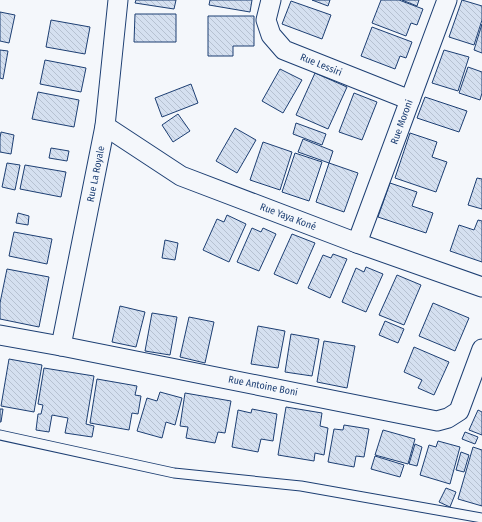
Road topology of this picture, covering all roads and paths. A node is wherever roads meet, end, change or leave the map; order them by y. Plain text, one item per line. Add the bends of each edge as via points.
1 (118, 0) edge
2 (271, 0) edge
3 (447, 0) edge
4 (410, 100) junction
5 (105, 126) junction
6 (357, 243) junction
7 (482, 287) edge
8 (0, 335) edge
9 (61, 346) junction
10 (482, 349) edge
11 (0, 435) edge
12 (482, 518) edge

1 - 5 street, Rue La Royale
2 - 4 street, Rue Lessiri via 266,20 271,35 284,50
3 - 4 street, Rue Moroni
4 - 6 street, Rue Moroni
5 - 6 street, Rue Yaya Koné via 181,176
5 - 9 street, Rue La Royale
6 - 7 street, Rue Yaya Koné
8 - 9 street, Rue Antoine Boni
9 - 10 street, Rue Antoine Boni via 437,421 459,411
11 - 12 lane via 174,473 301,486

